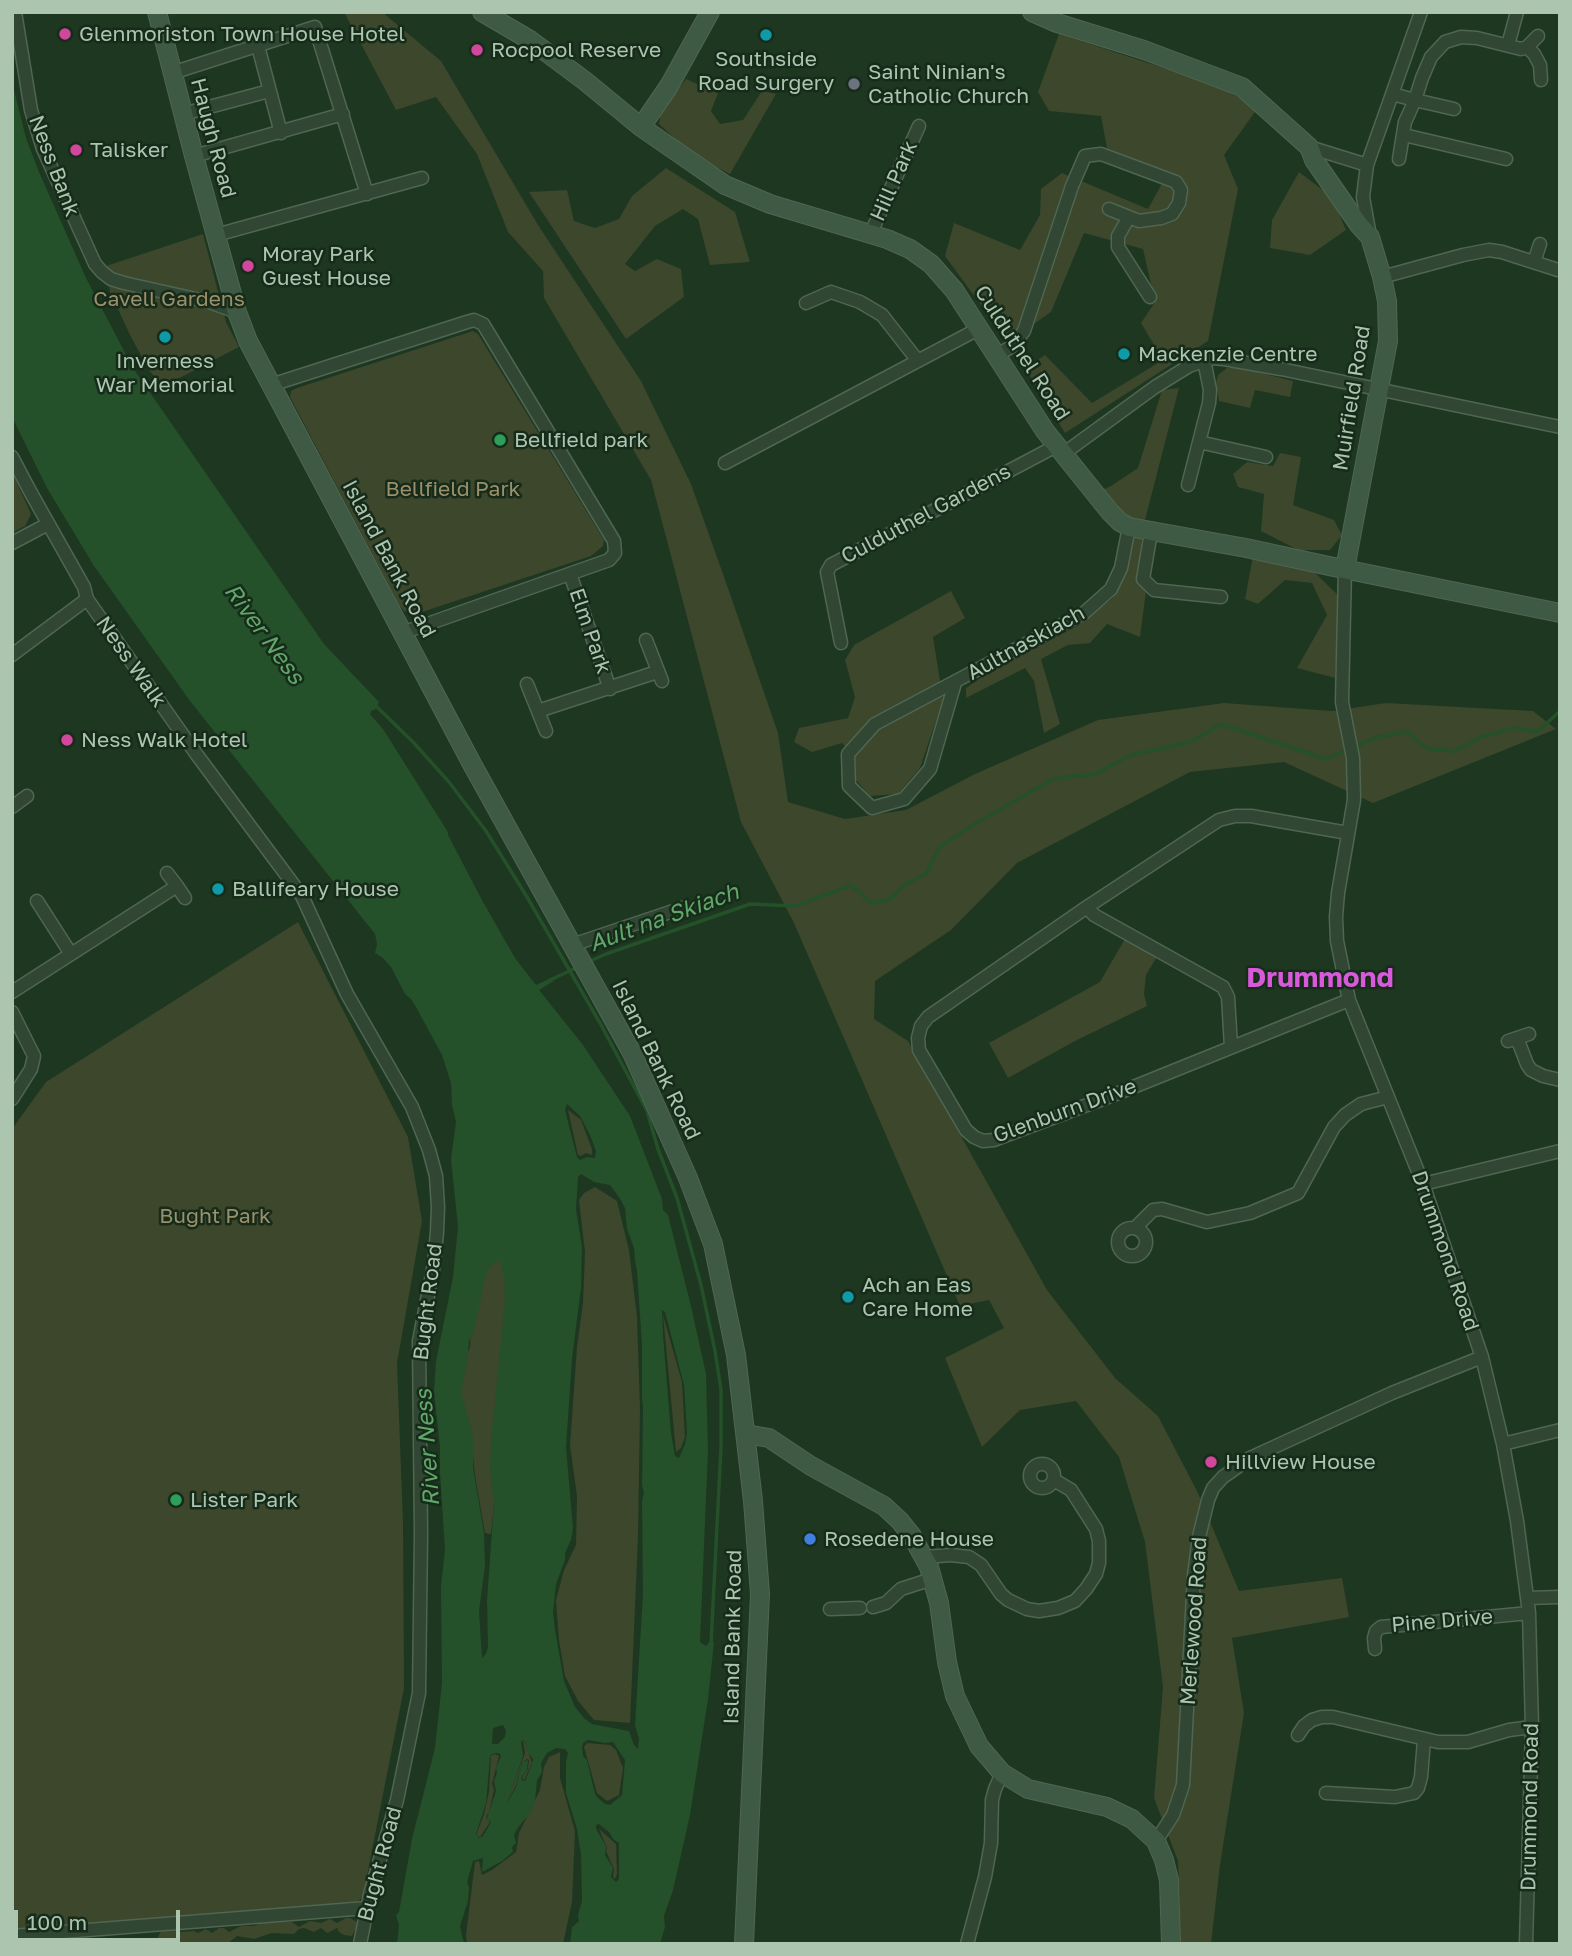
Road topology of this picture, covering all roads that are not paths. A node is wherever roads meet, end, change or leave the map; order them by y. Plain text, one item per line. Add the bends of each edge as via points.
1 (15, 12) edge
2 (157, 12) edge
3 (482, 12) edge
4 (710, 12) edge
5 (1032, 12) edge
6 (1421, 12) edge
7 (1517, 12) edge
8 (1538, 36) dead end
9 (1508, 45) junction
10 (258, 46) junction
11 (1527, 47) junction
12 (172, 73) junction
13 (1541, 80) dead end
14 (270, 90) junction
15 (1392, 94) junction
16 (1415, 100) junction
17 (1454, 109) dead end
18 (183, 114) junction
19 (343, 114) junction
20 (641, 127) junction
21 (919, 127) dead end
22 (281, 133) junction
23 (1404, 135) junction
24 (1309, 147) junction
25 (194, 156) junction
26 (1399, 159) dead end
27 (1506, 159) dead end
28 (1367, 165) junction
29 (422, 178) dead end
30 (367, 194) junction
31 (1109, 209) dead end
32 (1129, 217) junction
33 (216, 235) junction
34 (870, 235) junction
35 (1370, 237) junction
36 (1540, 244) dead end
37 (1534, 262) junction
38 (1558, 270) dead end
39 (1382, 277) junction
40 (1150, 297) dead end
41 (806, 303) dead end
42 (237, 312) junction
43 (980, 328) junction
44 (997, 355) junction
45 (1204, 360) junction
46 (918, 361) junction
47 (271, 385) junction
48 (1380, 390) junction
49 (1560, 427) edge
50 (1199, 442) junction
51 (1060, 450) junction
52 (12, 457) edge
53 (1266, 457) dead end
54 (724, 463) dead end
55 (1188, 485) dead end
56 (48, 524) junction
57 (1129, 527) junction
58 (1151, 532) junction
59 (12, 543) edge
60 (1345, 569) junction
61 (570, 574) junction
62 (1221, 597) dead end
63 (86, 599) junction
64 (1560, 613) edge
65 (402, 633) junction
66 (646, 640) dead end
67 (841, 643) dead end
68 (12, 655) edge
69 (955, 683) junction
70 (527, 684) dead end
71 (610, 688) junction
72 (538, 711) junction
73 (546, 732) dead end
74 (27, 796) dead end
75 (12, 807) edge
76 (1348, 833) junction
77 (167, 873) dead end
78 (177, 886) junction
79 (302, 896) joint
80 (186, 898) dead end
81 (37, 901) dead end
82 (685, 907) dead end
83 (1087, 907) junction
84 (71, 954) junction
85 (579, 958) junction
86 (12, 992) edge
87 (1349, 1000) junction
88 (12, 1012) edge
89 (1518, 1038) dead end
90 (1231, 1047) junction
91 (1560, 1080) edge
92 (1388, 1097) junction
93 (12, 1099) edge
94 (1560, 1151) edge
95 (1423, 1184) junction
96 (1135, 1228) dead end
97 (1482, 1357) junction
98 (1560, 1430) edge
99 (746, 1434) junction
100 (1503, 1444) junction
101 (1054, 1480) dead end
102 (924, 1557) junction
103 (932, 1579) junction
104 (1560, 1597) edge
105 (1527, 1598) junction
106 (830, 1609) dead end
107 (1529, 1613) junction
108 (1375, 1650) dead end
109 (1532, 1727) junction
110 (1298, 1735) dead end
111 (1424, 1740) junction
112 (1002, 1773) junction
113 (1326, 1794) dead end
114 (1156, 1841) junction
115 (367, 1908) junction
116 (12, 1936) edge
117 (360, 1944) edge
118 (744, 1944) edge
119 (967, 1944) edge
120 (1171, 1944) edge
121 (1526, 1944) edge

1 - 42 street, Ness Bank via 31,110 43,149 95,264 111,279
2 - 12 main road, Haugh Road
3 - 20 main road, Culduthel Road via 530,40
4 - 20 main road
5 - 24 main road, Muirfield Road via 1242,87
6 - 15 street
7 - 9 street
8 - 11 street
9 - 11 street
9 - 16 street via 1461,37 1445,42 1431,57
10 - 12 street
10 - 14 street
10 - 19 street via 315,27
11 - 13 street via 1540,65
12 - 18 main road, Haugh Road
14 - 18 street
14 - 22 street
15 - 16 street
15 - 28 street
16 - 17 street
16 - 23 street
18 - 25 main road, Haugh Road
19 - 22 street
19 - 30 street
20 - 34 main road, Culduthel Road via 725,185
21 - 34 street, Hill Park
22 - 25 street
23 - 26 street
23 - 27 street
24 - 28 street
24 - 35 main road, Muirfield Road
25 - 33 main road, Haugh Road
28 - 35 street via 1363,197
29 - 30 street
30 - 33 street
31 - 32 street
32 - 40 street via 1118,236 1118,247
32 - 44 street via 1148,221 1172,214 1181,190 1176,182 1101,154 1085,156 1024,331
33 - 42 main road, Island Bank Road
34 - 43 main road, Culduthel Road via 911,249 931,264
35 - 39 main road, Muirfield Road
36 - 37 street
37 - 38 street
37 - 39 street via 1489,250
39 - 48 main road, Muirfield Road via 1388,341
41 - 46 street via 831,292 860,302 882,315
42 - 47 main road, Island Bank Road
43 - 44 main road, Culduthel Road
43 - 46 street
44 - 51 main road, Culduthel Road
45 - 48 street via 1224,359
45 - 50 street via 1210,390
45 - 51 street
46 - 54 street
47 - 61 street via 467,322 484,324 614,541 615,554 608,560
47 - 65 main road, Island Bank Road
48 - 49 street
48 - 60 main road, Muirfield Road
50 - 53 street
50 - 55 street
51 - 57 main road, Culduthel Road via 1110,512
51 - 67 street, Culduthel Gardens via 831,565 827,572
52 - 56 street, Ness Walk
56 - 59 street
56 - 63 street, Ness Walk via 84,587
57 - 58 main road, Culduthel Road
57 - 69 street, Aultnaskiach via 1121,568 1111,589 1084,613
58 - 60 main road, Culduthel Road
58 - 62 street via 1143,579 1154,590
60 - 64 main road, Culduthel Road
60 - 76 street, Drummond Road via 1342,702 1353,758 1354,800
61 - 65 street
61 - 71 street, Elm Park
63 - 68 street
63 - 79 street, Ness Walk
65 - 85 main road, Island Bank Road
66 - 71 street, Elm Park via 659,677
69 - 69 street, Aultnaskiach via 930,769 904,799 872,808 849,786 848,754 875,724
70 - 72 street
71 - 72 street, Elm Park
72 - 73 street
74 - 75 street
76 - 83 street, Glenburn Drive via 1251,816 1219,820
76 - 87 street, Drummond Road via 1336,917
77 - 78 street
78 - 80 street
78 - 84 street
79 - 115 street, Bught Road via 347,994 412,1107 436,1176 438,1207 434,1264 419,1341 419,1693 397,1800
81 - 84 street
82 - 85 street
83 - 90 street via 1223,987 1228,997
83 - 90 street, Glenburn Drive via 921,1026 919,1050 966,1130 983,1141 994,1140
84 - 86 street
85 - 99 main road, Island Bank Road via 632,1053 713,1244 736,1355
87 - 90 street, Glenburn Drive
87 - 92 street, Drummond Road
88 - 93 street via 34,1056 32,1069
89 - 91 street via 1531,1070
92 - 95 street, Drummond Road
92 - 96 street via 1361,1104 1345,1115 1298,1193 1250,1213 1207,1222 1153,1210
94 - 95 street
95 - 97 street, Drummond Road
97 - 100 street, Drummond Road
97 - 114 street, Merlewood Road via 1250,1458 1213,1488 1194,1575 1183,1785 1173,1815
98 - 100 street
99 - 102 main road via 769,1438 884,1506 912,1536
99 - 118 main road, Island Bank Road via 760,1594
100 - 105 street, Drummond Road
101 - 102 street via 1071,1490 1099,1541 1096,1574 1075,1601 1058,1608 1027,1609 1001,1594 981,1565 969,1557
102 - 103 main road
103 - 106 street via 901,1589 886,1603
103 - 112 main road via 955,1696 979,1746
104 - 105 street
105 - 107 street, Drummond Road
107 - 108 street, Pine Drive via 1381,1627 1376,1631
107 - 109 street, Drummond Road
109 - 111 street via 1468,1742
109 - 121 street, Drummond Road
110 - 111 street via 1312,1720 1333,1717
111 - 113 street via 1419,1788 1414,1793 1395,1797
112 - 114 main road via 1028,1789 1107,1807 1132,1819
112 - 119 street via 995,1789 989,1855
114 - 120 main road via 1169,1880
115 - 116 street
115 - 117 street, Bught Road

